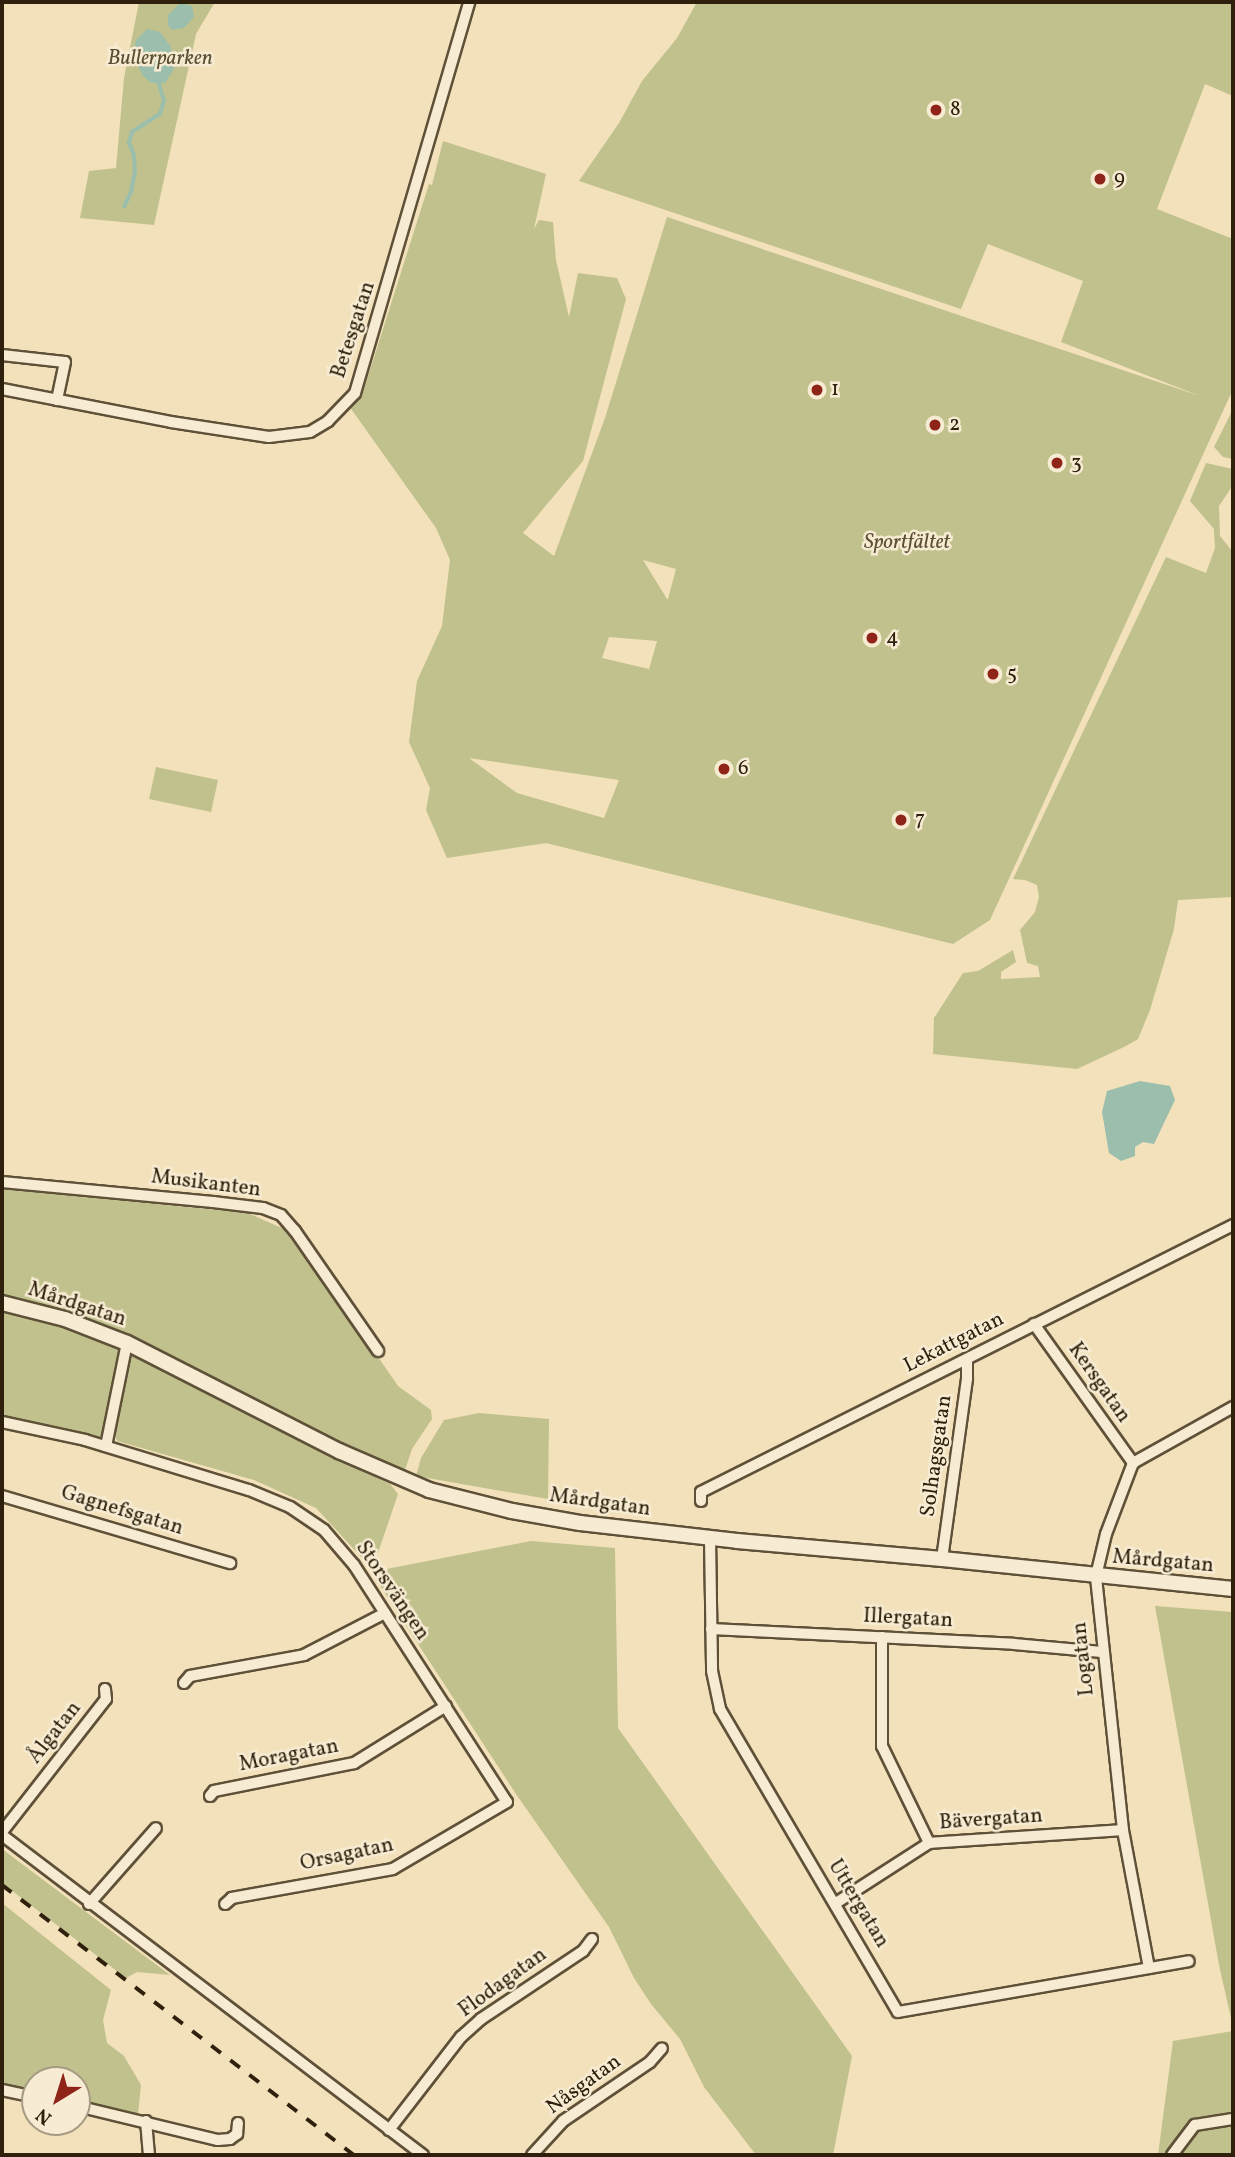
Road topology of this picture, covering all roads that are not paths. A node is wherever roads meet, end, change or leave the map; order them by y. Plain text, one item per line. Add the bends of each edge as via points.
1 (469, 2) edge
2 (2, 355) edge
3 (2, 389) edge
4 (57, 400) junction
5 (2, 1182) edge
6 (1233, 1225) edge
7 (2, 1303) edge
8 (1034, 1324) junction
9 (127, 1343) junction
10 (378, 1351) dead end
11 (967, 1359) junction
12 (1233, 1407) edge
13 (2, 1422) edge
14 (106, 1446) junction
15 (1133, 1463) junction
16 (2, 1496) edge
17 (701, 1502) dead end
18 (710, 1538) junction
19 (942, 1559) junction
20 (230, 1563) dead end
21 (1096, 1576) junction
22 (1233, 1589) edge
23 (385, 1613) junction
24 (711, 1629) junction
25 (882, 1637) junction
26 (1102, 1651) junction
27 (184, 1683) dead end
28 (105, 1689) dead end
29 (446, 1706) junction
30 (210, 1796) dead end
31 (506, 1802) joint
32 (156, 1828) dead end
33 (1123, 1830) junction
34 (2, 1834) edge
35 (929, 1843) junction
36 (836, 1903) junction
37 (89, 1904) junction
38 (225, 1904) dead end
39 (592, 1939) dead end
40 (1189, 1961) dead end
41 (1149, 1968) junction
42 (662, 2048) dead end
43 (2, 2090) edge
44 (21, 2094) edge
45 (91, 2109) edge
46 (1233, 2119) edge
47 (146, 2121) junction
48 (238, 2123) dead end
49 (389, 2130) junction
50 (149, 2155) edge
51 (423, 2155) edge
52 (532, 2155) edge
53 (1172, 2155) edge

1 - 4 street, Betesgatan via 381,309 355,393 344,407 310,432 269,437
2 - 4 street via 65,362
3 - 4 street, Betesgatan
5 - 10 street, Musikanten via 263,1208 281,1216
6 - 8 street, Lekattgatan
7 - 9 street, Mårdgatan via 65,1319
8 - 11 street, Lekattgatan
8 - 15 street, Kersgatan
9 - 14 street
9 - 18 street, Mårdgatan via 339,1451 429,1490 580,1523
11 - 17 street, Lekattgatan via 701,1492
11 - 19 street, Solhagsgatan
12 - 15 street
13 - 14 street, Storsvängen
14 - 23 street, Storsvängen via 290,1507 324,1530 354,1564
15 - 21 street, Logatan via 1106,1534
16 - 20 street, Gagnefsgatan via 203,1561
18 - 19 street, Mårdgatan
18 - 24 street, Uttergatan
19 - 21 street, Mårdgatan
21 - 22 street, Mårdgatan
21 - 26 street, Logatan
23 - 27 street via 304,1655 190,1676
23 - 29 street, Storsvängen
24 - 25 street, Illergatan
24 - 36 street, Uttergatan via 712,1671 720,1709
25 - 26 street, Illergatan
25 - 35 street via 882,1746
26 - 33 street, Logatan
28 - 34 street, Ålgatan via 106,1699
29 - 30 street, Moragatan via 354,1763 214,1791
29 - 31 street, Storsvängen
31 - 38 street, Orsagatan via 393,1869 232,1898
32 - 37 street
33 - 35 street, Bävergatan
33 - 41 street, Logatan
34 - 37 street
35 - 36 street, Bävergatan
36 - 41 street, Uttergatan via 898,2012
37 - 49 street
39 - 49 street, Flodagatan via 583,1951 461,2037
40 - 41 street, Uttergatan
42 - 52 street, Nåsgatan via 564,2121
43 - 44 street
45 - 47 street
46 - 53 street via 1195,2124
47 - 48 street via 218,2140 230,2139 237,2133
47 - 50 street
49 - 51 street

